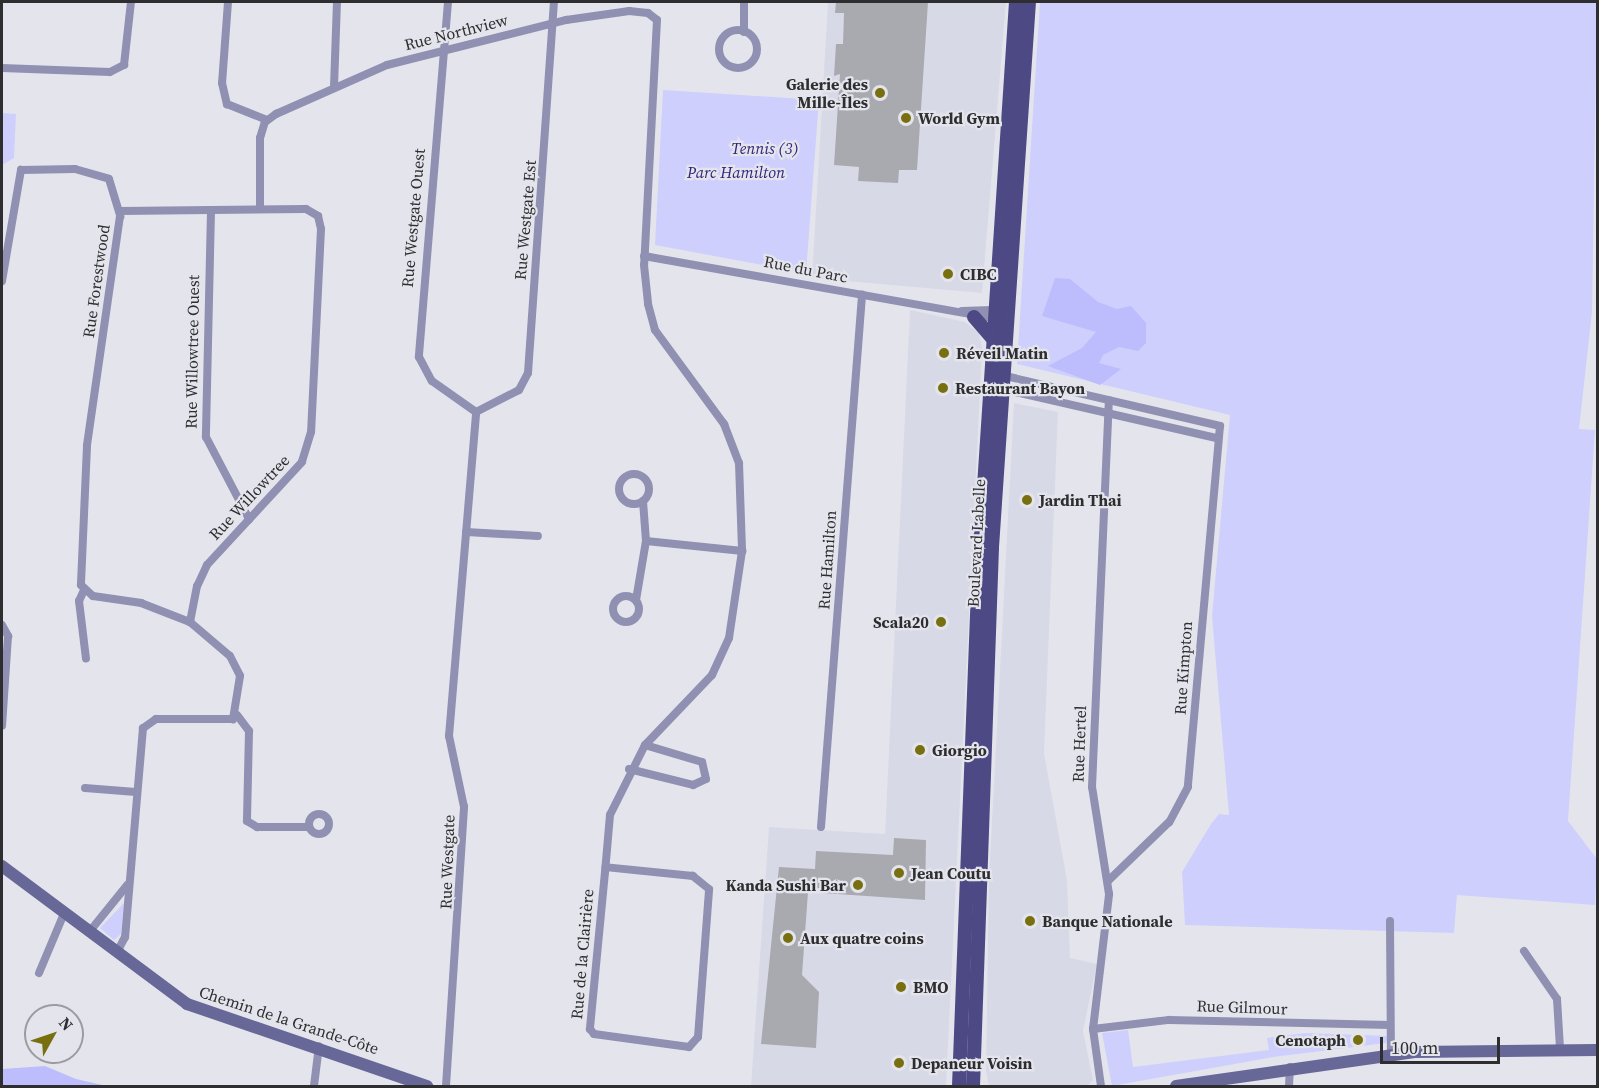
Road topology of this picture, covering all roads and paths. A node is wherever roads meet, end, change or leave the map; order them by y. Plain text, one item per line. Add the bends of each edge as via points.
1 (131, 2) edge
2 (228, 2) edge
3 (337, 2) edge
4 (448, 2) edge
5 (554, 2) edge
6 (744, 2) edge
7 (1016, 2) edge
8 (1029, 2) edge
9 (553, 23) junction
10 (744, 32) junction
11 (443, 51) junction
12 (2, 68) edge
13 (334, 87) junction
14 (267, 120) junction
15 (260, 208) junction
16 (120, 211) junction
17 (211, 211) junction
18 (644, 256) junction
19 (2, 280) edge
20 (862, 295) junction
21 (968, 314) junction
22 (1001, 315) junction
23 (992, 338) junction
24 (996, 381) junction
25 (1110, 400) junction
26 (476, 412) junction
27 (1107, 412) junction
28 (1217, 438) junction
29 (643, 501) dead end
30 (249, 519) junction
31 (466, 532) junction
32 (538, 536) dead end
33 (646, 541) junction
34 (742, 551) junction
35 (84, 591) junction
36 (636, 600) dead end
37 (190, 622) junction
38 (2, 625) edge
39 (86, 659) dead end
40 (237, 715) junction
41 (2, 726) edge
42 (645, 745) junction
43 (629, 769) junction
44 (85, 788) dead end
45 (136, 792) junction
46 (309, 827) dead end
47 (821, 827) dead end
48 (2, 866) edge
49 (605, 867) junction
50 (1108, 881) junction
51 (128, 884) junction
52 (64, 911) junction
53 (1390, 921) dead end
54 (90, 931) junction
55 (1524, 951) dead end
56 (117, 952) junction
57 (39, 973) dead end
58 (1390, 1025) junction
59 (1093, 1029) junction
60 (319, 1046) junction
61 (1560, 1048) junction
62 (1598, 1050) edge
63 (1391, 1054) junction
64 (1290, 1066) junction
65 (314, 1086) edge
66 (428, 1086) edge
67 (446, 1086) edge
68 (959, 1086) edge
69 (973, 1086) edge
70 (1101, 1086) edge
71 (1176, 1086) edge
72 (1290, 1086) edge

1 - 12 street via 124,65
2 - 14 street via 222,83 227,104
3 - 13 street
4 - 11 street, Rue Westgate Ouest
5 - 9 street, Rue Westgate Est
6 - 10 street
7 - 22 main road, Boulevard Labelle
8 - 22 main road, Boulevard Labelle
9 - 11 street, Rue Northview
9 - 18 street, Rue Northview via 629,11 648,13 657,22
9 - 26 street, Rue Westgate Est via 528,373 519,390
10 - 10 street via 729,33 721,41 720,54 730,66 746,66 755,56 754,40
11 - 13 street, Rue Northview via 387,65
11 - 26 street, Rue Westgate Ouest via 419,357 432,381
13 - 14 street, Rue Northview
14 - 15 street via 260,143
15 - 17 street, Rue Willowtree
15 - 30 street, Rue Willowtree via 306,209 318,216 321,229 311,432 302,462
16 - 17 street, Rue Willowtree
16 - 19 street, Rue Forestwood via 114,186 99,172 23,169
16 - 35 street, Rue Forestwood via 87,446 79,569
17 - 30 street, Rue Willowtree Ouest via 206,437
18 - 20 street, Rue du Parc
18 - 34 street, Rue de la Clairière via 655,330 724,424 739,463
20 - 21 street, Rue du Parc
20 - 47 street, Rue Hamilton
21 - 22 street, Rue du Parc
21 - 22 street, Rue du Parc
21 - 23 main road
22 - 23 main road, Boulevard Labelle
22 - 24 main road, Boulevard Labelle
23 - 24 main road, Boulevard Labelle
24 - 25 street
24 - 27 street
24 - 68 main road, Boulevard Labelle
24 - 69 main road, Boulevard Labelle
25 - 27 street, Rue Hertel
25 - 28 street, Rue Kimpton via 1220,426
26 - 31 street, Rue Westgate
27 - 28 street
27 - 50 street, Rue Hertel via 1092,788
28 - 50 street, Rue Kimpton via 1188,787 1169,822
29 - 33 street
30 - 37 street, Rue Willowtree via 201,574
31 - 32 street
31 - 67 street, Rue Westgate via 449,736 464,807
33 - 34 street
33 - 36 street
34 - 42 street, Rue de la Clairière via 729,638 712,675
35 - 37 street
35 - 39 street, Rue Forestwood via 79,601
37 - 40 street via 238,667
38 - 41 street via 8,636
40 - 45 street via 230,720 146,723
40 - 46 street via 249,731 247,821 257,827
42 - 43 street, Rue de la Clairière
42 - 43 street via 702,762 706,779 693,785
43 - 49 street, Rue de la Clairière via 610,815
44 - 45 street
45 - 51 street
48 - 52 main road, Chemin de la Grande-Côte
49 - 49 street, Rue de la Clairière via 590,1029 594,1034 689,1047 698,1038 709,889 693,876
50 - 59 street, Rue Hertel via 1108,928
51 - 54 street
51 - 56 street via 125,937
52 - 54 main road, Chemin de la Grande-Côte
52 - 57 street
53 - 58 street
54 - 56 main road, Chemin de la Grande-Côte
55 - 61 street via 1557,999
56 - 60 main road, Chemin de la Grande-Côte via 196,1008
58 - 59 street, Rue Gilmour via 1169,1020
58 - 63 street
59 - 70 street, Rue Hertel
60 - 65 street
60 - 66 main road, Chemin de la Grande-Côte
61 - 62 main road
61 - 63 main road
63 - 64 main road
64 - 71 main road
64 - 72 street

